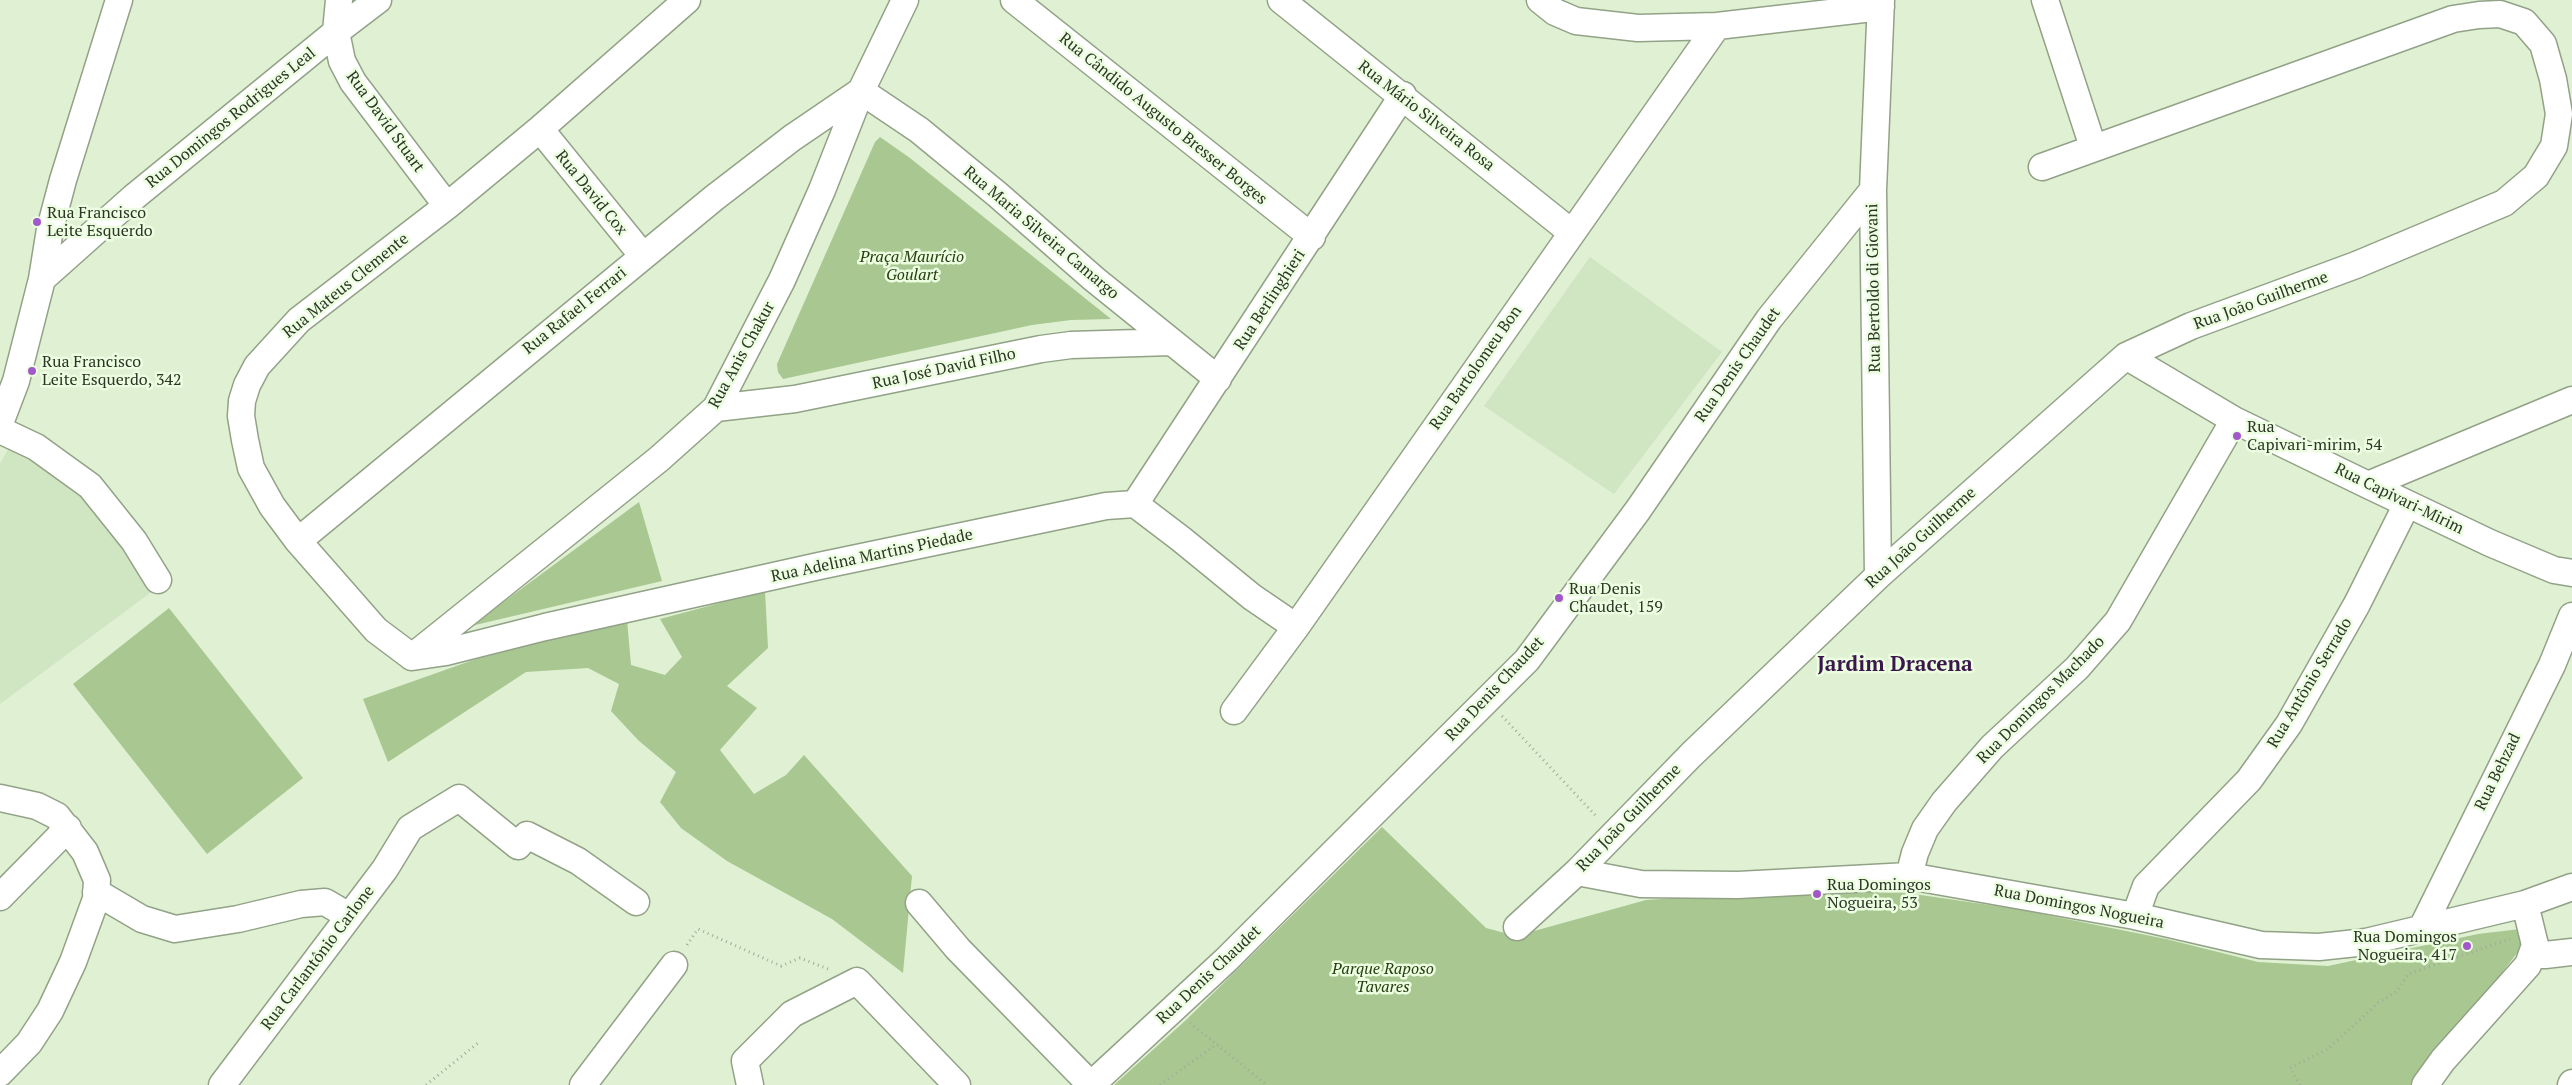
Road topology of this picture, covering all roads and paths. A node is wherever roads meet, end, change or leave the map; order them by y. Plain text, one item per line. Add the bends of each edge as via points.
1 (119, 0) edge
2 (339, 0) edge
3 (378, 0) edge
4 (688, 0) edge
5 (905, 0) edge
6 (1014, 0) edge
7 (1281, 0) edge
8 (1540, 0) edge
9 (2045, 0) edge
10 (1881, 4) edge
11 (1717, 26) junction
12 (336, 32) junction
13 (861, 91) junction
14 (1403, 95) junction
15 (540, 129) junction
16 (2093, 147) junction
17 (2042, 167) dead end
18 (1872, 190) junction
19 (447, 206) junction
20 (1571, 232) junction
21 (1312, 237) junction
22 (643, 256) junction
23 (42, 279) junction
24 (1172, 342) junction
25 (2126, 356) junction
26 (1218, 379) junction
27 (2572, 400) edge
28 (716, 408) junction
29 (2234, 420) junction
30 (0, 423) edge
31 (0, 430) edge
32 (2368, 485) junction
33 (1135, 504) junction
34 (2407, 504) junction
35 (298, 541) junction
36 (2572, 573) edge
37 (1878, 576) junction
38 (158, 580) dead end
39 (2572, 616) edge
40 (1296, 627) junction
41 (412, 657) junction
42 (1487, 702) junction
43 (1234, 711) dead end
44 (0, 798) edge
45 (68, 828) junction
46 (1613, 835) junction
47 (1577, 872) junction
48 (1909, 876) junction
49 (2572, 887) edge
50 (96, 892) junction
51 (0, 897) edge
52 (636, 902) dead end
53 (919, 903) dead end
54 (2525, 904) junction
55 (349, 916) junction
56 (2135, 916) junction
57 (1517, 927) dead end
58 (2422, 928) junction
59 (2572, 952) edge
60 (2532, 954) junction
61 (674, 965) joint
62 (857, 981) junction
63 (1180, 1014) junction
64 (478, 1044) dead end
65 (1217, 1044) junction
66 (0, 1073) edge
67 (2435, 1082) edge
68 (222, 1085) edge
69 (426, 1085) edge
70 (583, 1085) edge
71 (750, 1085) edge
72 (957, 1085) edge
73 (1091, 1085) edge
74 (1160, 1085) edge
75 (1267, 1085) edge
76 (2300, 1085) edge

1 - 23 street via 63,180 50,229
2 - 12 street, Rua David Stuart
3 - 12 street, Rua Domingos Rodrigues Leal
4 - 15 street, Rua Mateus Clemente
5 - 13 street, Rua Anis Chakur
6 - 21 street, Rua Cândido Augusto Bresser Borges
7 - 14 street, Rua Mário Silveira Rosa
8 - 11 street via 1555,12 1576,21 1602,25
9 - 16 street
10 - 11 street
10 - 18 street, Rua Bertoldo di Giovani
11 - 20 street, Rua Bartolomeu Bon
12 - 19 street, Rua David Stuart via 342,61 353,82
12 - 23 street, Rua Domingos Rodrigues Leal via 134,197
13 - 22 street, Rua Rafael Ferrari via 792,138
13 - 24 street, Rua Maria Silveira Camargo via 918,130 998,194 1094,279
13 - 28 street, Rua Anis Chakur via 786,271
14 - 20 street, Rua Mário Silveira Rosa
14 - 21 street, Rua Berlinghieri
15 - 19 street, Rua Mateus Clemente
15 - 22 street, Rua David Cox
16 - 17 street, Rua João Guilherme
16 - 25 street, Rua João Guilherme via 2453,19 2479,15 2500,14 2524,22 2543,44 2559,114 2554,146 2536,176 2504,203 2356,265 2191,326
18 - 37 street, Rua Bertoldo di Giovani
18 - 42 street, Rua Denis Chaudet via 1769,319 1638,510 1527,660
19 - 35 street, Rua Mateus Clemente via 300,320 257,366 247,385 242,416 251,468 272,506
20 - 40 street, Rua Bartolomeu Bon
21 - 26 street, Rua Berlinghieri
22 - 35 street, Rua Rafael Ferrari
23 - 30 street via 16,381
24 - 26 street, Rua Maria Silveira Camargo
24 - 28 street, Rua José David Filho via 1049,348 795,399
25 - 29 street, Rua Capivari-Mirim
25 - 37 street, Rua João Guilherme
26 - 33 street, Rua Berlinghieri
27 - 32 street
28 - 41 street, Rua Anis Chakur via 659,459
29 - 32 street, Rua Capivari-Mirim
29 - 48 street, Rua Domingos Machado via 2118,621 2077,668 1992,747 1944,802 1925,829
31 - 38 street via 36,447 90,486 134,541
32 - 34 street, Rua Capivari-Mirim
33 - 40 street via 1182,538 1252,597
33 - 41 street, Rua Adelina Martins Piedade via 1106,506 857,558 446,652
34 - 36 street, Rua Capivari-Mirim via 2508,551 2554,570
34 - 56 street, Rua Antônio Serrado via 2357,604 2289,724 2249,780 2146,886
35 - 41 street, Rua Mateus Clemente via 376,630
37 - 46 street, Rua João Guilherme via 1691,755
39 - 58 street, Rua Behzad via 2552,664
40 - 43 street, Rua Bartolomeu Bon
42 - 46 path via 1524,737
42 - 63 street, Rua Denis Chaudet via 1226,960
44 - 45 street via 37,806 57,816
45 - 50 street via 85,852 96,880
45 - 51 street
46 - 47 street, Rua João Guilherme
47 - 48 street, Rua Domingos Nogueira via 1641,884 1738,885
47 - 57 street, Rua João Guilherme
48 - 56 street, Rua Domingos Nogueira
49 - 54 street, Rua Domingos Nogueira
50 - 55 street via 142,919 176,929 325,902
50 - 66 street via 72,962 50,1011 29,1043
52 - 55 street, Rua Carlantônio Carlone via 578,861 527,835 518,846 459,798 410,828 385,869
53 - 73 street via 958,949
54 - 58 street, Rua Domingos Nogueira
54 - 60 street via 2535,944
55 - 68 street, Rua Carlantônio Carlone
56 - 58 street, Rua Domingos Nogueira via 2261,945 2319,947 2366,942
59 - 60 street
60 - 67 street via 2519,977
60 - 76 path via 2521,935 2408,974 2397,992 2378,1003 2328,1049 2290,1068
61 - 62 path via 698,929 781,966 800,958
61 - 70 street
62 - 71 street via 792,1014 745,1061
62 - 72 street
63 - 65 path
63 - 73 street, Rua Denis Chaudet
64 - 69 path
65 - 74 path
65 - 75 path

